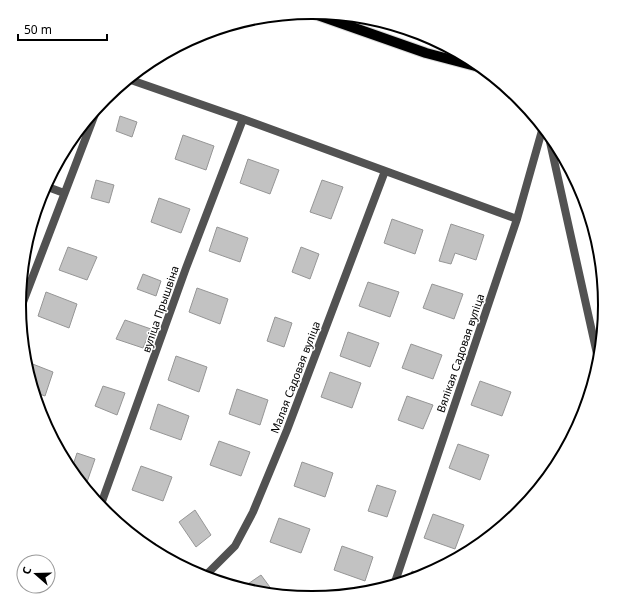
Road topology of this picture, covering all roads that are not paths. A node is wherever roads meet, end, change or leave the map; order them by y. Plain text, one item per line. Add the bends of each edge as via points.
1 (332, 20) edge
2 (465, 63) edge
3 (134, 81) edge
4 (243, 119) junction
5 (91, 123) edge
6 (541, 134) edge
7 (551, 148) edge
8 (386, 172) junction
9 (51, 188) edge
10 (64, 193) junction
11 (517, 219) junction
12 (27, 292) edge
13 (595, 346) edge
14 (103, 500) edge
15 (209, 572) edge
16 (396, 578) edge

1 - 2 main road via 426,53
3 - 4 street
4 - 8 street
4 - 14 street, вуліца Прышвіна
5 - 10 street
6 - 11 street, Вялікая Садовая вуліца
7 - 13 street
8 - 11 street
8 - 15 street, Малая Садовая вуліца via 253,512 235,546
9 - 10 street
10 - 12 street
11 - 16 street, Вялікая Садовая вуліца

